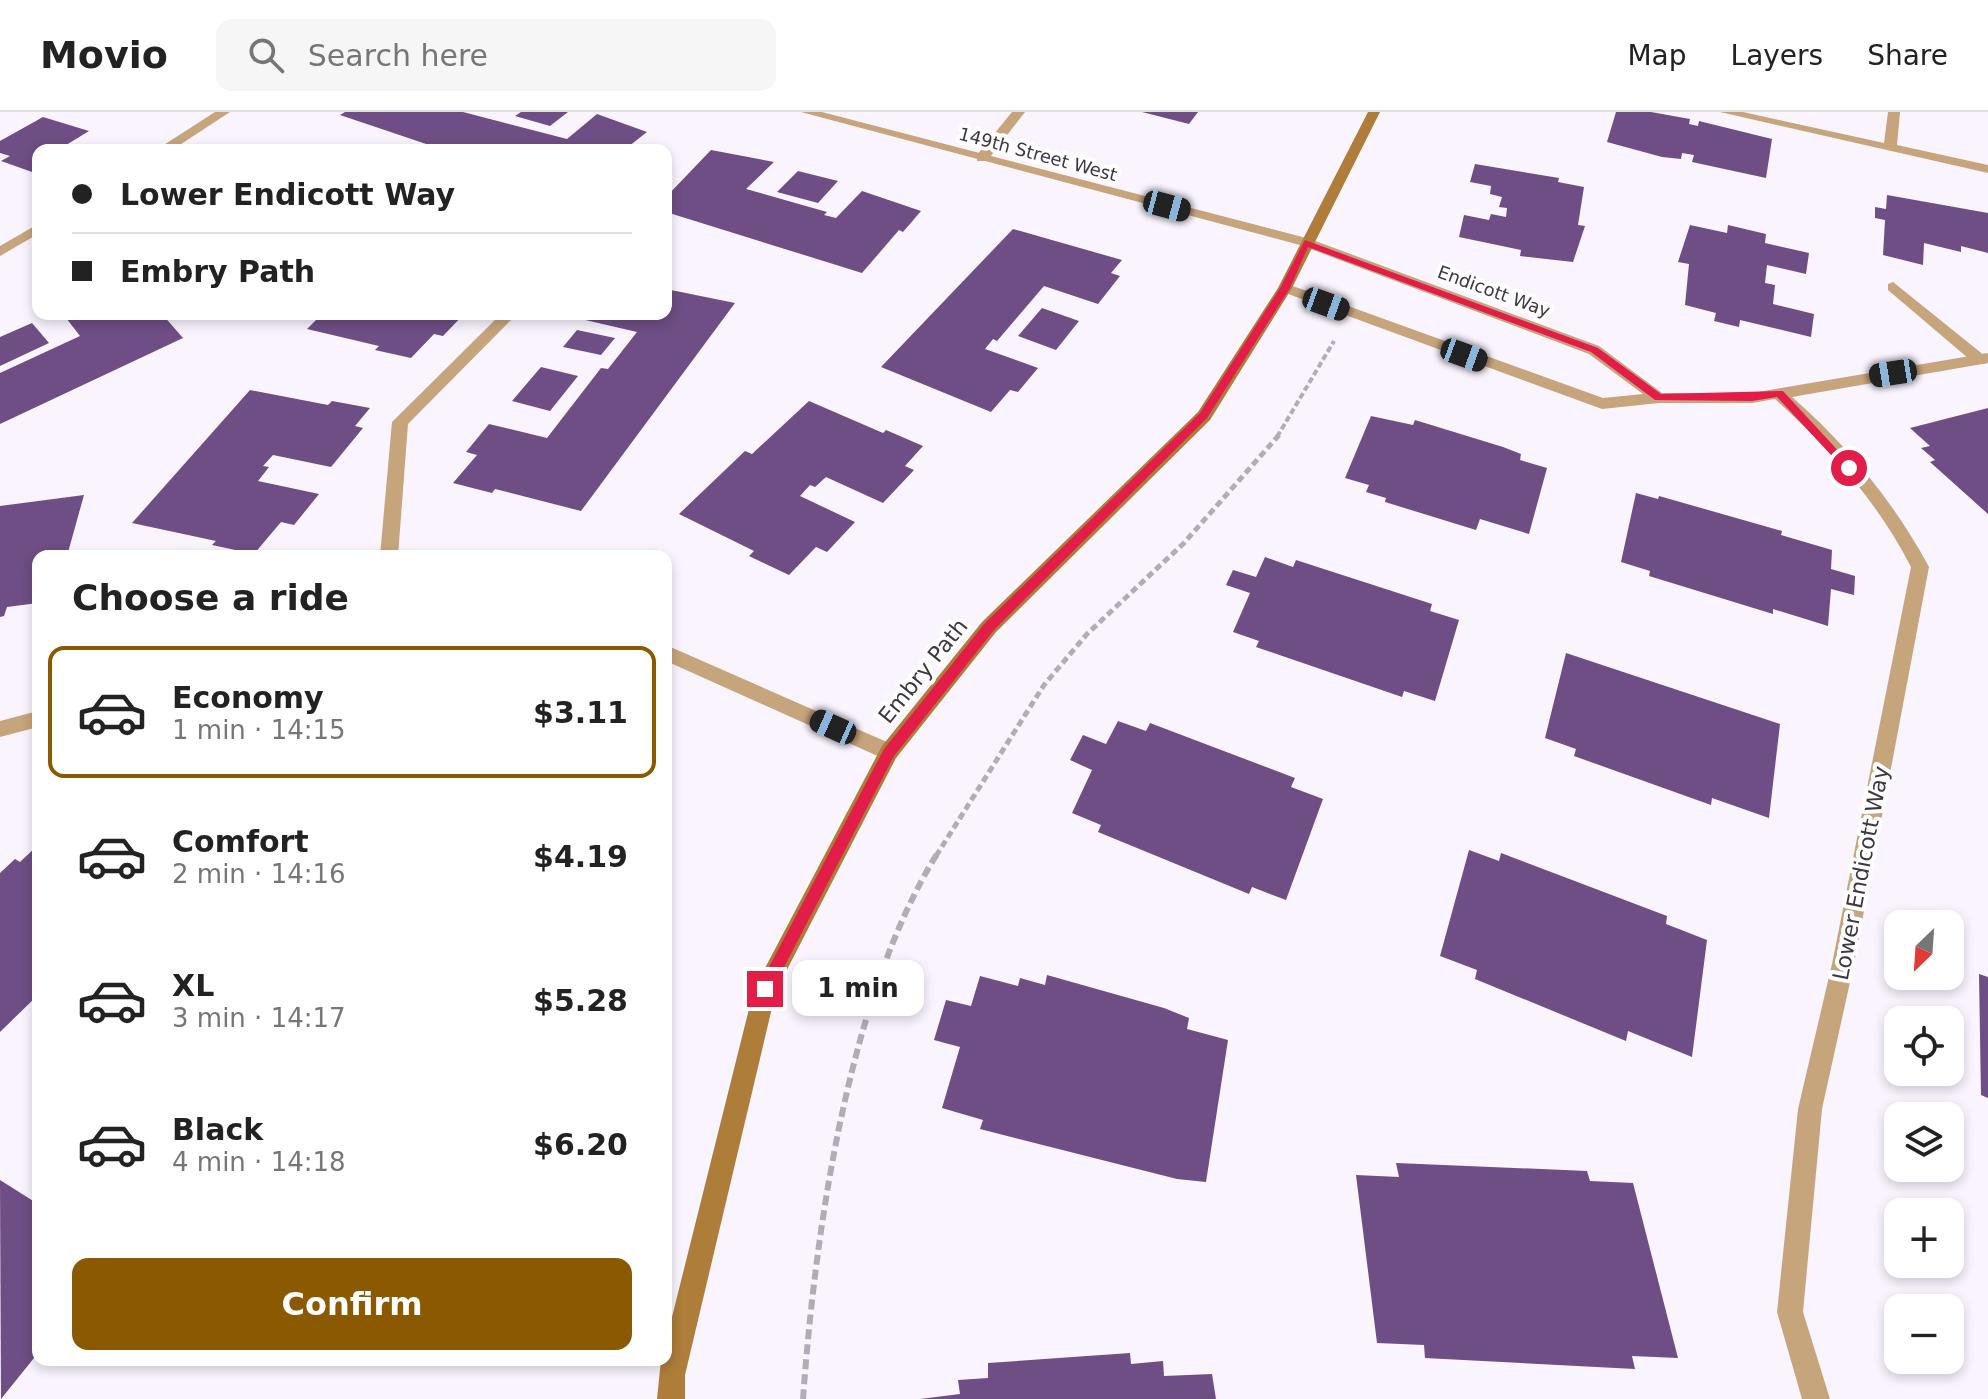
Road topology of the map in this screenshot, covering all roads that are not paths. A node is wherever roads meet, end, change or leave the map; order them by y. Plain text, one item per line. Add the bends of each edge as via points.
1 (224, 112) edge
2 (807, 112) edge
3 (1019, 112) edge
4 (1374, 112) edge
5 (1726, 112) edge
6 (1894, 112) edge
7 (173, 144) edge
8 (1890, 148) junction
9 (982, 158) junction
10 (1988, 169) edge
11 (32, 232) edge
12 (1305, 242) junction
13 (0, 252) edge
14 (1893, 287) dead end
15 (1285, 288) junction
16 (504, 320) edge
17 (1984, 359) edge
18 (1779, 394) junction
19 (1659, 398) junction
20 (389, 550) edge
21 (672, 656) edge
22 (32, 721) edge
23 (0, 729) edge
24 (889, 752) junction
25 (671, 1399) edge
26 (1816, 1399) edge

1 - 7 street
2 - 9 street, 149th Street West
3 - 9 street
4 - 12 street, Embry Path
5 - 8 street
6 - 8 street
8 - 10 street
9 - 12 street, 149th Street West
11 - 13 street
12 - 15 street, Embry Path
12 - 19 street, Endicott Way via 1594,350
14 - 17 street
15 - 19 street via 1602,404
15 - 24 street, Embry Path via 1204,416 989,627
16 - 20 street via 400,422
17 - 18 street
18 - 19 street
18 - 26 street, Lower Endicott Way via 1876,501 1920,567 1810,1109 1790,1312
21 - 24 street
22 - 23 street
24 - 25 street, Embry Path via 765,989 671,1375

